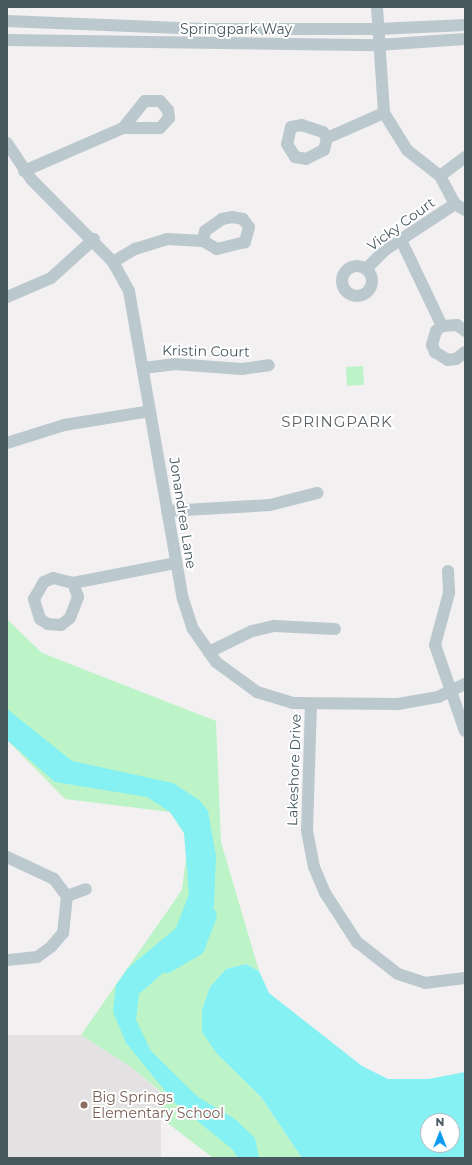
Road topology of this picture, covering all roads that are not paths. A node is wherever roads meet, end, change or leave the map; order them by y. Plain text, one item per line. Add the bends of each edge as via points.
1 (377, 7) edge
2 (7, 21) edge
3 (465, 25) edge
4 (378, 29) junction
5 (465, 39) edge
6 (7, 40) edge
7 (378, 45) junction
8 (384, 113) junction
9 (123, 128) dead end
10 (327, 138) dead end
11 (7, 143) edge
12 (465, 157) edge
13 (24, 171) junction
14 (440, 176) junction
15 (460, 207) edge
16 (94, 239) junction
17 (401, 240) junction
18 (203, 241) dead end
19 (113, 262) junction
20 (366, 269) dead end
21 (7, 297) edge
22 (442, 326) junction
23 (465, 331) edge
24 (465, 352) edge
25 (268, 365) dead end
26 (143, 368) junction
27 (150, 411) junction
28 (7, 443) edge
29 (317, 494) dead end
30 (167, 511) junction
31 (176, 563) junction
32 (448, 571) dead end
33 (73, 583) dead end
34 (335, 629) dead end
35 (209, 652) junction
36 (465, 684) edge
37 (452, 691) junction
38 (311, 704) junction
39 (465, 731) edge
40 (7, 857) edge
41 (86, 889) dead end
42 (68, 896) junction
43 (7, 960) edge
44 (465, 978) edge

1 - 4 street
2 - 4 street, Springpark Way via 210,29
3 - 4 street, Springpark Way
4 - 7 street
5 - 7 street, Springpark Way
6 - 7 street, Springpark Way
7 - 8 street
8 - 10 street
8 - 14 street via 407,150
9 - 13 street
11 - 13 street, Jonandrea Lane
12 - 14 street
13 - 16 street, Jonandrea Lane
14 - 15 street
15 - 17 street, Vicky Court
16 - 19 street, Jonandrea Lane
16 - 21 street via 51,278
17 - 20 street, Vicky Court
17 - 22 street
18 - 19 street via 160,241
19 - 26 street, Jonandrea Lane via 134,307
22 - 23 street via 457,324
22 - 24 street via 433,338 435,352 448,360 456,359
25 - 26 street, Kristin Court via 242,369 174,364
26 - 27 street, Jonandrea Lane
27 - 28 street via 64,425
27 - 30 street, Jonandrea Lane
29 - 30 street via 270,505
30 - 31 street, Jonandrea Lane
31 - 33 street
31 - 35 street, Jonandrea Lane via 188,617
32 - 37 street via 449,593 435,645
34 - 35 street via 274,626 252,631
35 - 38 street, Jonandrea Lane via 226,671 257,692 276,699
36 - 37 street, Jonandrea Lane
37 - 38 street, Jonandrea Lane via 438,697 398,704
37 - 39 street
38 - 44 street, Lakeshore Drive via 307,831 314,868 325,893 357,942 398,974 425,983
40 - 42 street via 54,879
41 - 42 street
42 - 43 street via 63,933 37,957

